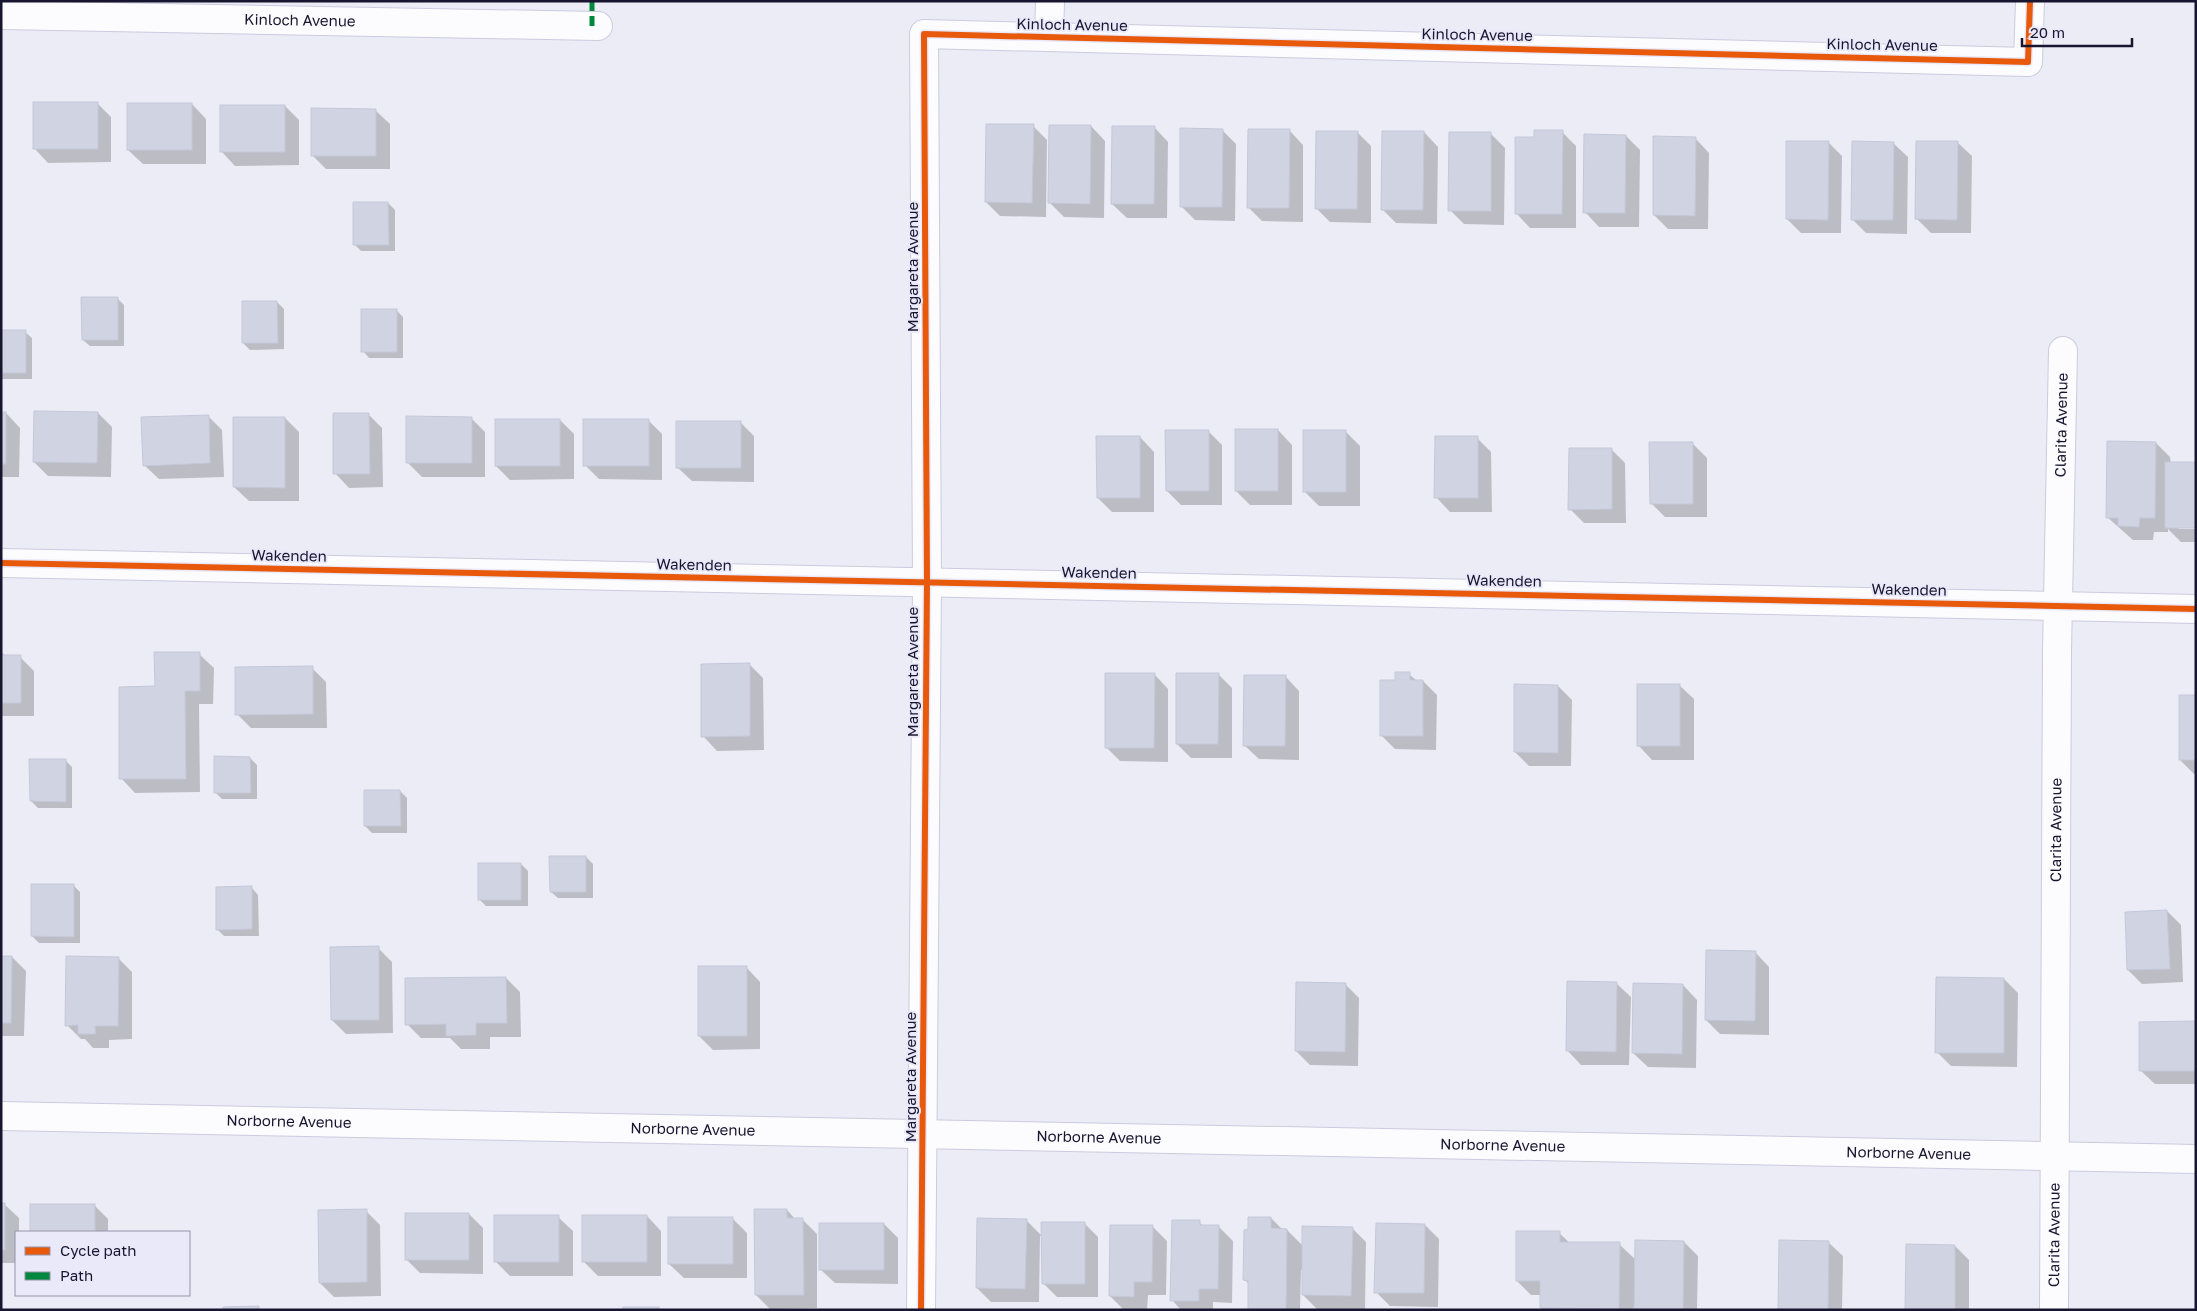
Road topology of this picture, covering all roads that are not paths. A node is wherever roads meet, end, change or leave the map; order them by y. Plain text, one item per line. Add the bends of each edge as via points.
1 (1050, 1) edge
2 (2030, 1) edge
3 (1, 16) edge
4 (598, 26) dead end
5 (924, 34) joint
6 (1049, 37) junction
7 (2063, 351) dead end
8 (1, 562) edge
9 (926, 582) junction
10 (2057, 605) junction
11 (2196, 609) edge
12 (1, 1116) edge
13 (923, 1135) junction
14 (2055, 1156) junction
15 (2196, 1159) edge
16 (922, 1310) edge
17 (2054, 1310) edge

1 - 6 street
2 - 6 street, Kinloch Avenue via 2028,62
3 - 4 street, Kinloch Avenue
5 - 6 street, Kinloch Avenue
5 - 9 street, Margareta Avenue
7 - 10 street, Clarita Avenue
8 - 9 street, Wakenden
9 - 10 street, Wakenden
9 - 13 street, Margareta Avenue
10 - 11 street, Wakenden
10 - 14 street, Clarita Avenue
12 - 13 street, Norborne Avenue
13 - 14 street, Norborne Avenue
13 - 16 street, Margareta Avenue
14 - 15 street, Norborne Avenue
14 - 17 street, Clarita Avenue

